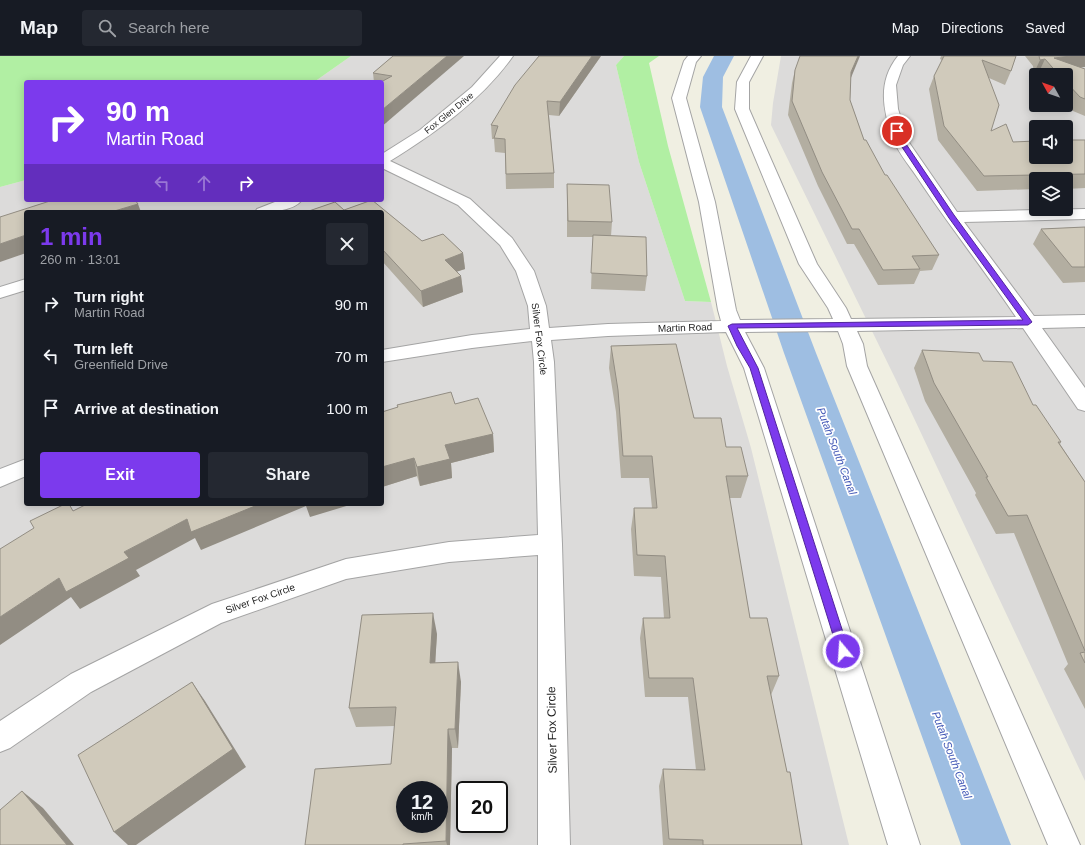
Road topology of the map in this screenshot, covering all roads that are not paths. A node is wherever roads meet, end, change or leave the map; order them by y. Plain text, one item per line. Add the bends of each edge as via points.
1 (507, 56) edge
2 (694, 56) edge
3 (757, 56) edge
4 (904, 56) edge
5 (384, 160) edge
6 (384, 162) edge
7 (289, 202) edge
8 (267, 210) edge
9 (1085, 214) edge
10 (952, 217) junction
11 (24, 285) edge
12 (0, 293) edge
13 (1085, 321) edge
14 (1028, 322) junction
15 (839, 325) junction
16 (737, 326) junction
17 (541, 334) junction
18 (384, 356) edge
19 (1085, 404) edge
20 (24, 468) edge
21 (0, 478) edge
22 (550, 544) junction
23 (0, 738) edge
24 (554, 845) edge
25 (904, 845) edge
26 (1064, 845) edge

1 - 5 street, Fox Glen Drive via 477,90 425,133
2 - 16 street via 690,61 679,98 707,202 727,310
3 - 15 street via 743,82 742,109 808,264 838,308
4 - 10 street via 897,65 890,85 891,110 901,141
6 - 17 street, Silver Fox Circle via 464,202 506,242 525,271 538,306
7 - 8 street
9 - 10 street
10 - 14 street
11 - 12 street
13 - 14 street, Martin Road
14 - 15 street, Martin Road
14 - 19 street
15 - 16 street, Martin Road
15 - 26 street via 853,344 857,366
16 - 17 street, Martin Road
16 - 25 street via 741,346 754,368
17 - 18 street, Martin Road
17 - 22 street, Silver Fox Circle
20 - 21 street
22 - 23 street, Silver Fox Circle via 449,552 346,569 212,614 81,683
22 - 24 street, Silver Fox Circle

